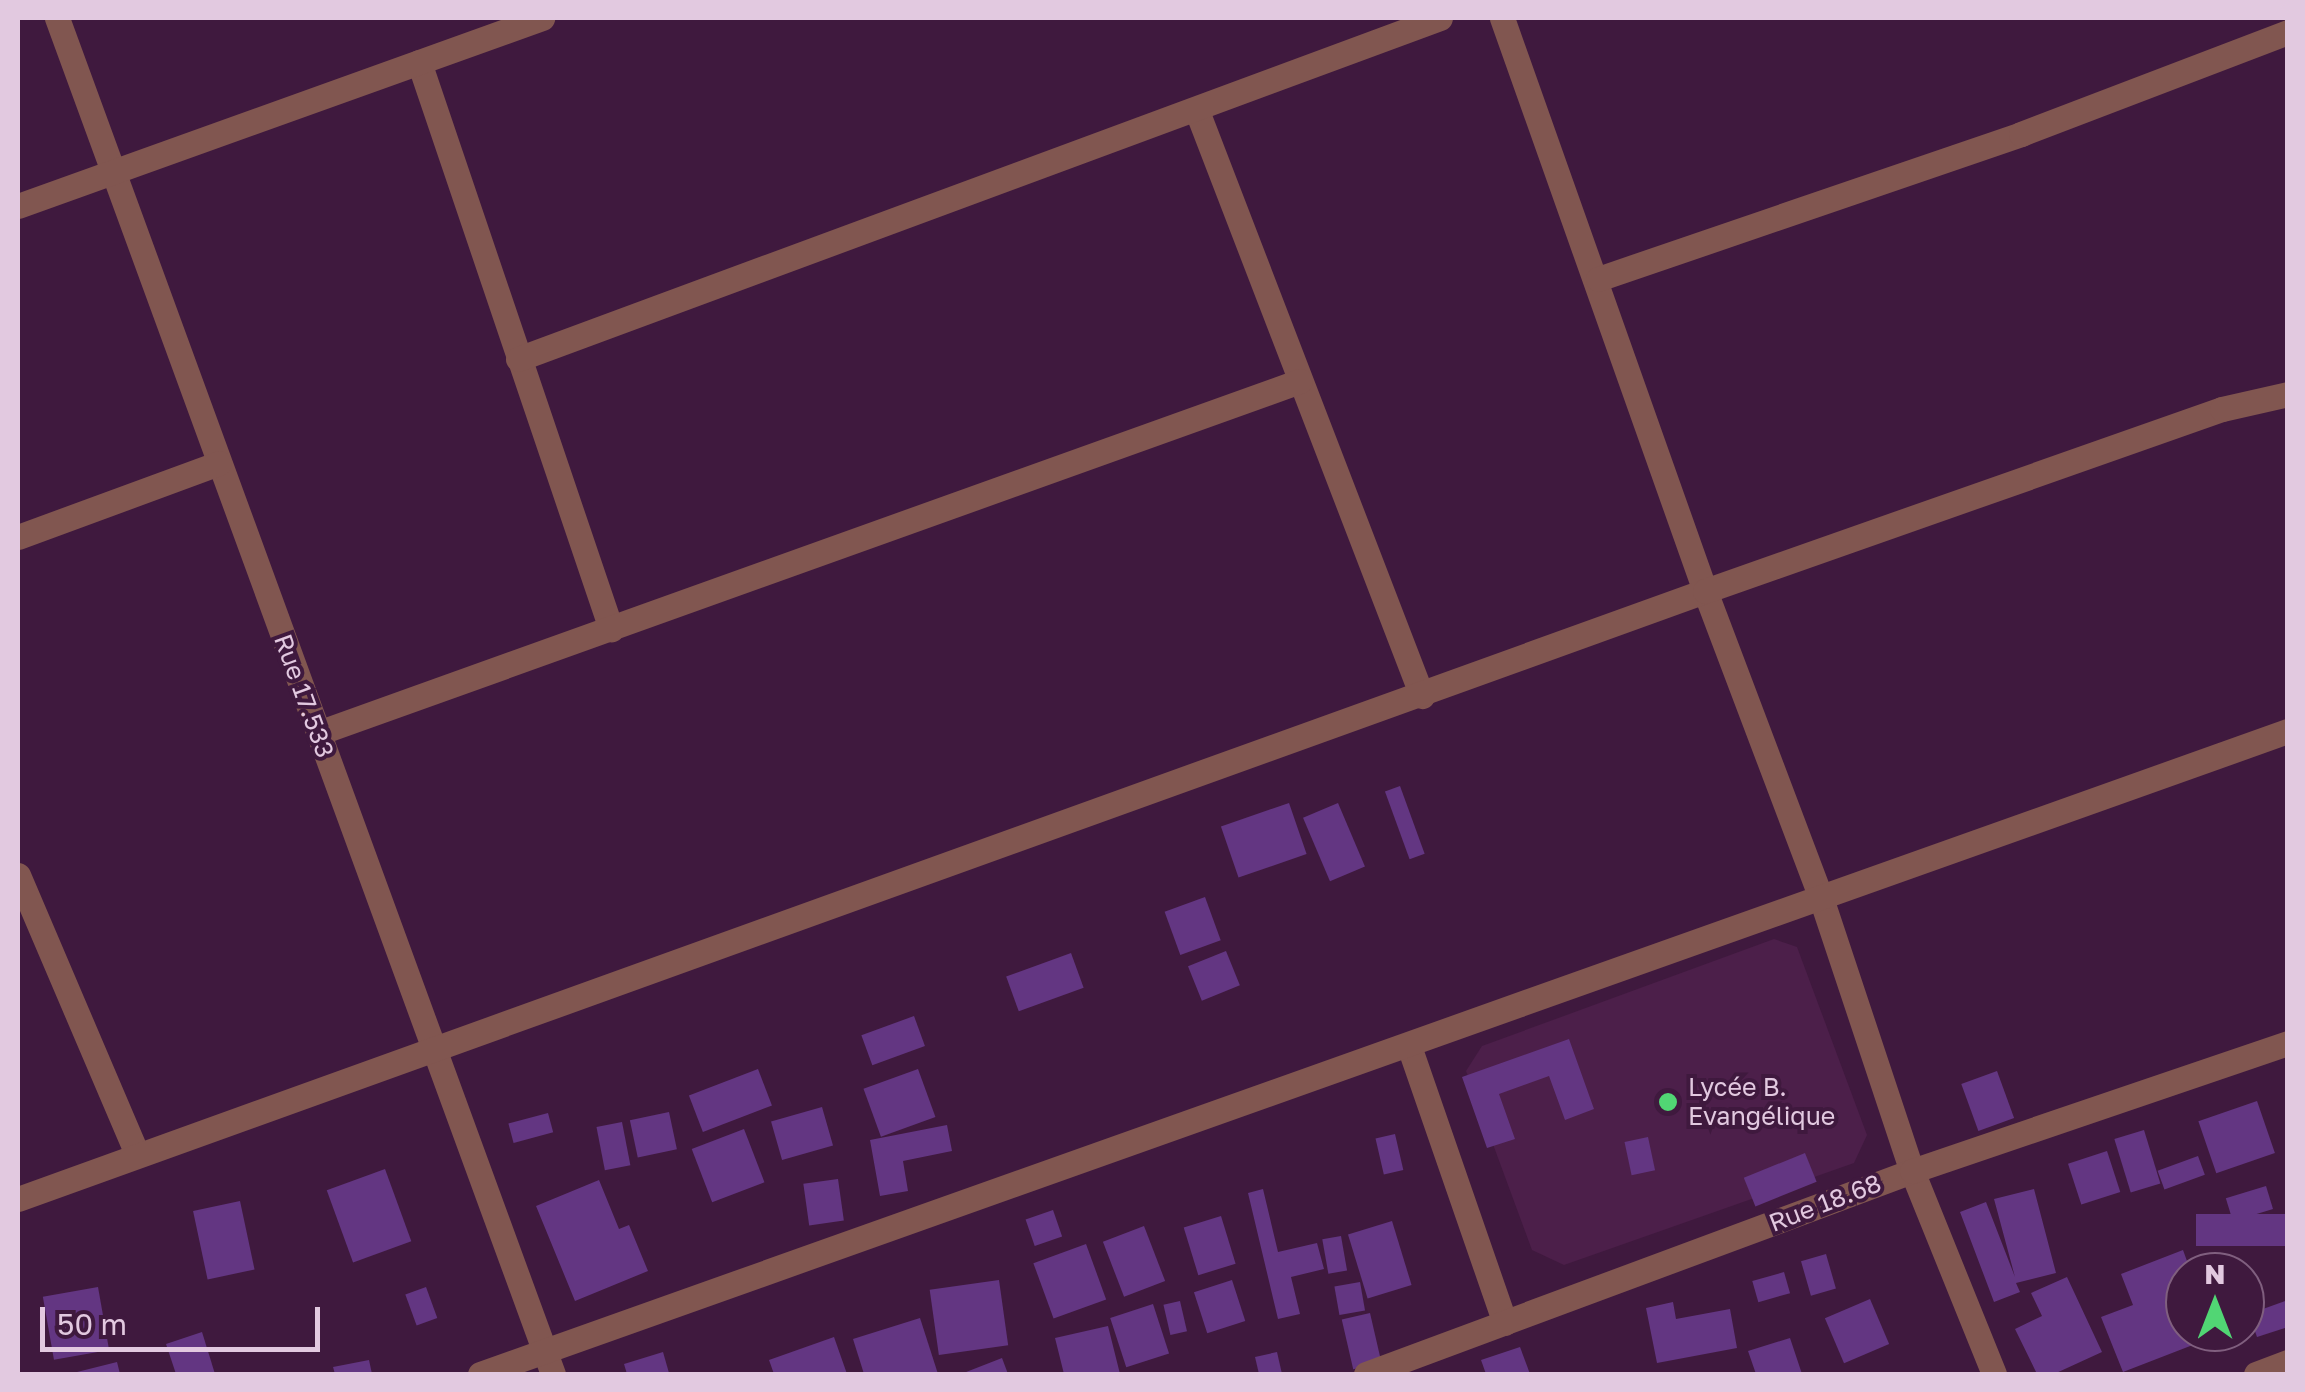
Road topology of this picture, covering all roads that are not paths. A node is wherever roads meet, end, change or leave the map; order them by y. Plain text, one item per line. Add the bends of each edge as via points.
1 (57, 18) edge
2 (542, 18) edge
3 (1440, 18) edge
4 (1502, 18) edge
5 (2288, 32) edge
6 (419, 62) junction
7 (1197, 112) junction
8 (113, 170) junction
9 (18, 206) edge
10 (1598, 280) junction
11 (518, 359) junction
12 (1300, 381) junction
13 (2288, 394) edge
14 (219, 463) junction
15 (18, 537) edge
16 (1704, 592) junction
17 (611, 628) junction
18 (1422, 696) junction
19 (2288, 731) edge
20 (318, 733) junction
21 (18, 876) edge
22 (1822, 901) junction
23 (2288, 1043) edge
24 (1410, 1046) junction
25 (431, 1052) junction
26 (137, 1154) junction
27 (1912, 1170) junction
28 (18, 1199) edge
29 (1504, 1323) junction
30 (2288, 1362) edge
31 (549, 1363) edge
32 (480, 1374) edge
33 (1366, 1374) edge
34 (1994, 1374) edge
35 (2256, 1374) edge

1 - 8 street, Rue 17.533
2 - 6 street
3 - 7 street
4 - 10 street
5 - 10 street via 2021,134
6 - 8 street
6 - 11 street
7 - 11 street
7 - 12 street
8 - 9 street
8 - 14 street, Rue 17.533
10 - 16 street
11 - 17 street
12 - 17 street
12 - 18 street
13 - 16 street via 2222,409
14 - 15 street
14 - 20 street, Rue 17.533
16 - 18 street
16 - 22 street
17 - 20 street
18 - 25 street
19 - 22 street
20 - 25 street, Rue 17.533
21 - 26 street
22 - 24 street
22 - 27 street
23 - 27 street, Rue 18.68
24 - 29 street
24 - 31 street
25 - 26 street
25 - 31 street, Rue 17.533
26 - 28 street
27 - 29 street, Rue 18.68
27 - 34 street
29 - 33 street, Rue 18.68
30 - 35 street
31 - 32 street

